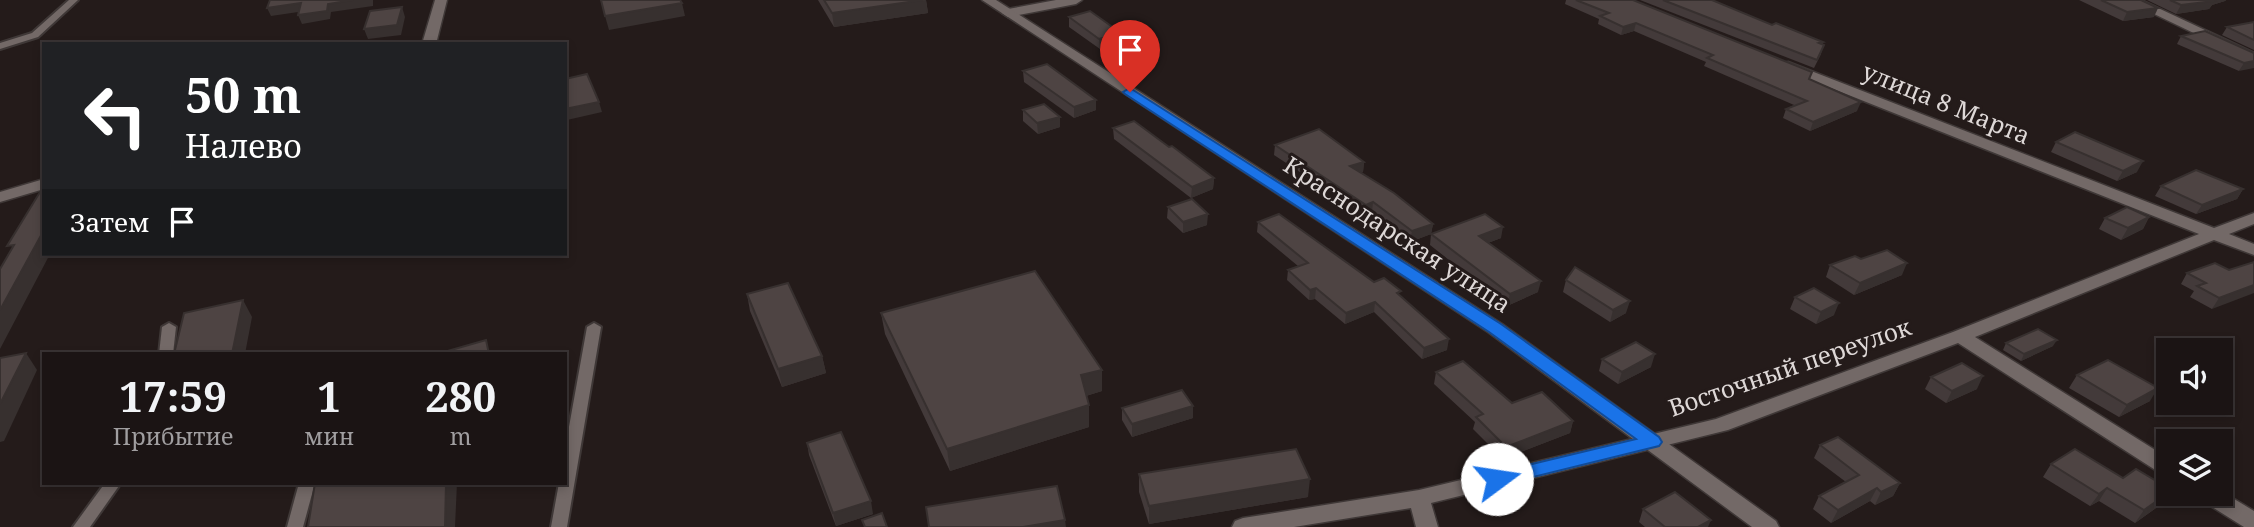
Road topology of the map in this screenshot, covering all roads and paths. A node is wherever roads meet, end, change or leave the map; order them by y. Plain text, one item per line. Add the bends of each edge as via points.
1 (74, 0) edge
2 (441, 0) edge
3 (988, 0) edge
4 (1076, 0) edge
5 (2132, 0) edge
6 (1008, 13) junction
7 (430, 42) edge
8 (0, 46) edge
9 (2254, 58) edge
10 (1776, 61) edge
11 (42, 185) edge
12 (0, 197) edge
13 (2254, 218) edge
14 (2214, 234) junction
15 (2254, 250) edge
16 (169, 327) dead end
17 (594, 327) dead end
18 (1960, 336) junction
19 (166, 352) edge
20 (1653, 442) junction
21 (2156, 460) edge
22 (567, 481) edge
23 (112, 485) edge
24 (306, 485) edge
25 (566, 485) edge
26 (1419, 498) junction
27 (2228, 506) edge
28 (2254, 522) edge
29 (81, 527) edge
30 (295, 527) edge
31 (559, 527) edge
32 (1243, 527) edge
33 (1427, 527) edge
34 (1768, 527) edge

1 - 8 lane via 35,34
2 - 7 street
3 - 6 street, Краснодарская улица
4 - 6 street
5 - 9 street
6 - 20 street, Краснодарская улица via 1495,328
10 - 14 street, улица 8 Марта
11 - 12 street
13 - 14 street, Восточный переулок
14 - 15 street, улица 8 Марта
14 - 18 street, Восточный переулок
16 - 19 lane
17 - 22 lane
18 - 20 street, Восточный переулок via 1721,425
18 - 21 street
20 - 26 street, Восточный переулок
20 - 34 street, Краснодарская улица
23 - 29 lane
24 - 30 lane
25 - 31 lane
26 - 32 street, Восточный переулок
26 - 33 street
27 - 28 street

